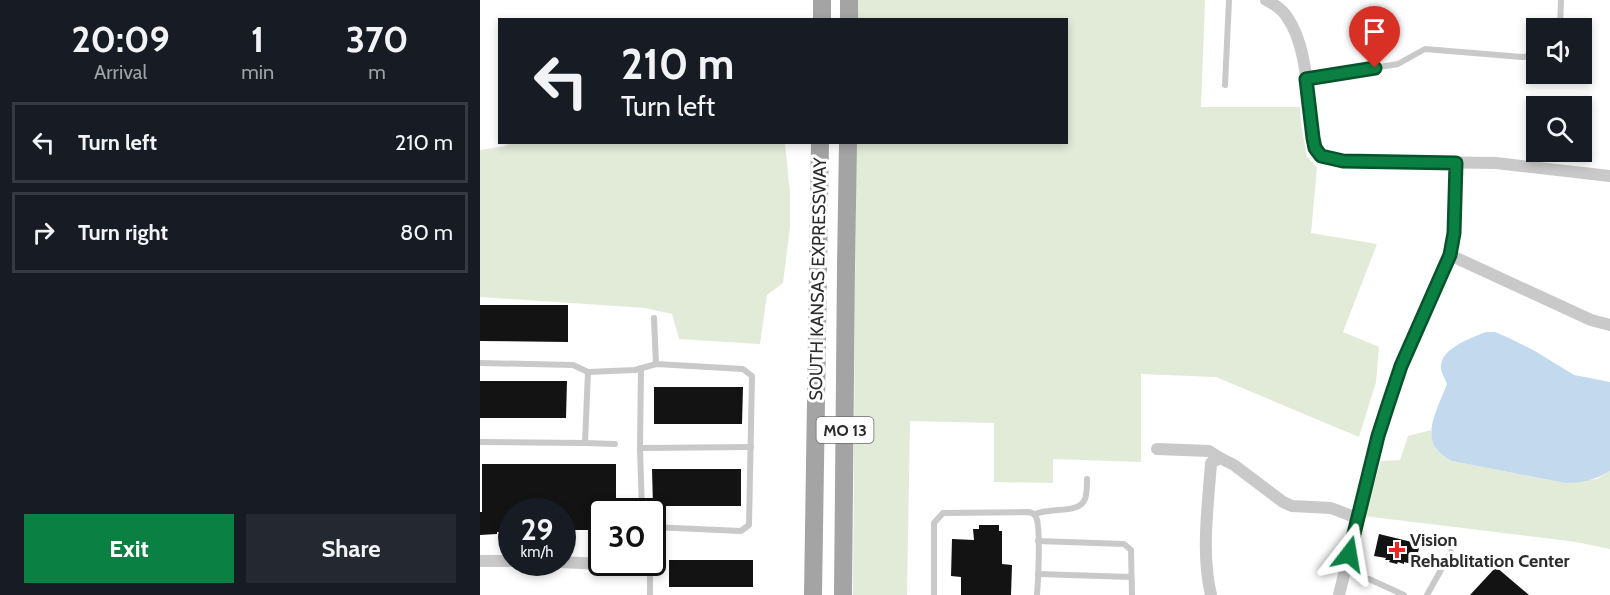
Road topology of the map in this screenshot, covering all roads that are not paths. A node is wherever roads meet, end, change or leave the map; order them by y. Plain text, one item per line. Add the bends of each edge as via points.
1 (822, 0) edge
2 (849, 0) edge
3 (1229, 0) edge
4 (1266, 0) edge
5 (1561, 0) edge
6 (822, 18) edge
7 (849, 18) edge
8 (1560, 18) edge
9 (1526, 57) edge
10 (1306, 79) junction
11 (1225, 86) dead end
12 (820, 144) edge
13 (848, 144) edge
14 (1456, 163) junction
15 (1610, 176) edge
16 (1450, 255) junction
17 (654, 318) dead end
18 (1610, 325) edge
19 (480, 363) edge
20 (656, 364) junction
21 (641, 368) junction
22 (588, 372) junction
23 (480, 442) edge
24 (585, 443) junction
25 (615, 444) dead end
26 (751, 447) junction
27 (640, 448) junction
28 (1157, 449) dead end
29 (1220, 458) junction
30 (1087, 479) dead end
31 (642, 498) edge
32 (1034, 514) junction
33 (1358, 518) junction
34 (666, 528) edge
35 (1038, 541) junction
36 (1451, 552) dead end
37 (480, 561) edge
38 (498, 561) edge
39 (1038, 574) junction
40 (650, 576) edge
41 (1131, 577) junction
42 (1369, 579) dead end
43 (650, 595) edge
44 (813, 595) edge
45 (843, 595) edge
46 (934, 595) edge
47 (1037, 595) edge
48 (1132, 595) edge
49 (1211, 595) edge
50 (1338, 595) edge
51 (1404, 595) edge
52 (1428, 595) edge

1 - 6 main road
2 - 7 main road
3 - 11 lane
4 - 10 street via 1287,16 1296,35
5 - 8 lane
9 - 10 lane via 1425,49 1398,64
10 - 14 street via 1313,138 1321,156 1343,161
12 - 44 main road, SOUTH KANSAS EXPRESSWAY / MO 13
13 - 45 main road, SOUTH KANSAS EXPRESSWAY / MO 13
14 - 15 street
14 - 16 street
16 - 18 street via 1591,320
16 - 33 street via 1401,366 1378,436
17 - 20 lane
19 - 22 lane via 573,365
20 - 21 lane
20 - 26 lane via 743,369 752,376
21 - 22 lane
21 - 27 lane
22 - 24 lane
23 - 24 lane
24 - 25 lane
26 - 27 lane
26 - 34 lane via 749,525 741,531
27 - 31 lane
28 - 29 street via 1209,451
29 - 33 street via 1292,506 1331,508
29 - 49 street via 1211,463 1207,520 1206,574
30 - 32 lane via 1080,505
32 - 35 lane
32 - 46 lane via 943,513 934,523
33 - 50 street
35 - 39 lane
35 - 41 lane via 1124,544 1131,550
36 - 52 lane
37 - 38 street
39 - 41 lane
39 - 47 lane
40 - 43 lane
41 - 48 lane
42 - 51 lane

